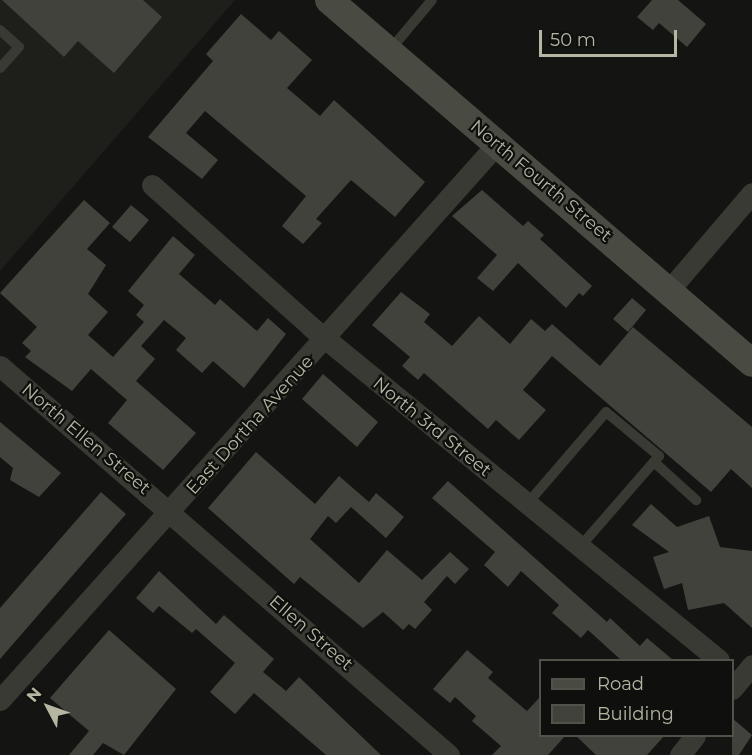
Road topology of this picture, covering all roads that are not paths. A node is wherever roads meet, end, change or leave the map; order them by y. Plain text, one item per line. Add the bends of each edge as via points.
1 (329, 0) edge
2 (432, 0) edge
3 (0, 30) edge
4 (389, 52) junction
5 (0, 68) edge
6 (496, 145) junction
7 (152, 185) dead end
8 (752, 193) edge
9 (670, 289) junction
10 (327, 340) junction
11 (752, 363) edge
12 (0, 366) edge
13 (654, 462) junction
14 (696, 500) dead end
15 (527, 504) junction
16 (172, 511) junction
17 (580, 547) junction
18 (718, 659) edge
19 (1, 697) edge
20 (694, 737) edge
21 (449, 755) edge
22 (680, 755) edge

1 - 4 main road, North Fourth Street
2 - 4 lane
3 - 5 lane via 19,47
4 - 6 main road, North Fourth Street
6 - 9 main road, North Fourth Street
6 - 10 street, East Dortha Avenue
7 - 10 street, North 3rd Street
8 - 9 street
9 - 11 main road, North Fourth Street
10 - 15 street, North 3rd Street
10 - 16 street, East Dortha Avenue
12 - 16 street, North Ellen Street
13 - 14 lane
13 - 15 lane via 659,456 606,412
13 - 17 lane
15 - 17 street, North 3rd Street
16 - 19 street, East Dortha Avenue
16 - 21 street, Ellen Street
17 - 18 street, North 3rd Street
20 - 22 street

